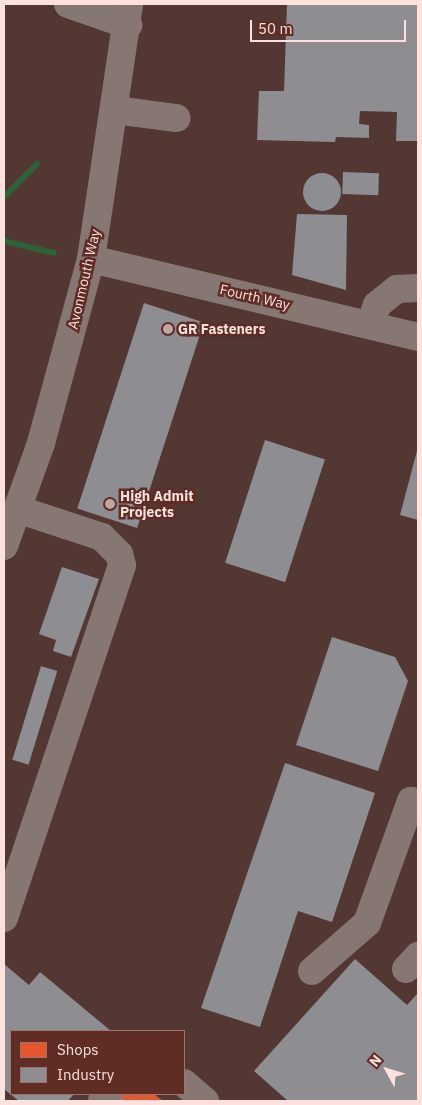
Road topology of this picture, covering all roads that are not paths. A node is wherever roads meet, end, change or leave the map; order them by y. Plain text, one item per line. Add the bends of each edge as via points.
1 (68, 4) edge
2 (129, 15) edge
3 (115, 110) junction
4 (176, 118) dead end
5 (91, 260) junction
6 (418, 288) edge
7 (370, 325) junction
8 (418, 337) edge
9 (17, 509) junction
10 (4, 546) edge
11 (415, 802) edge
12 (4, 918) edge
13 (312, 971) dead end
14 (185, 1084) edge
15 (205, 1101) edge

1 - 2 street
2 - 3 street, Avonmouth Way
3 - 4 street
3 - 5 street, Avonmouth Way
5 - 7 street, Fourth Way
5 - 9 street, Avonmouth Way via 41,443
6 - 7 street via 397,289 377,304
7 - 8 street, Fourth Way
9 - 10 street, Avonmouth Way
9 - 12 street via 102,537 119,554 122,565
11 - 13 street via 367,923
14 - 15 street

